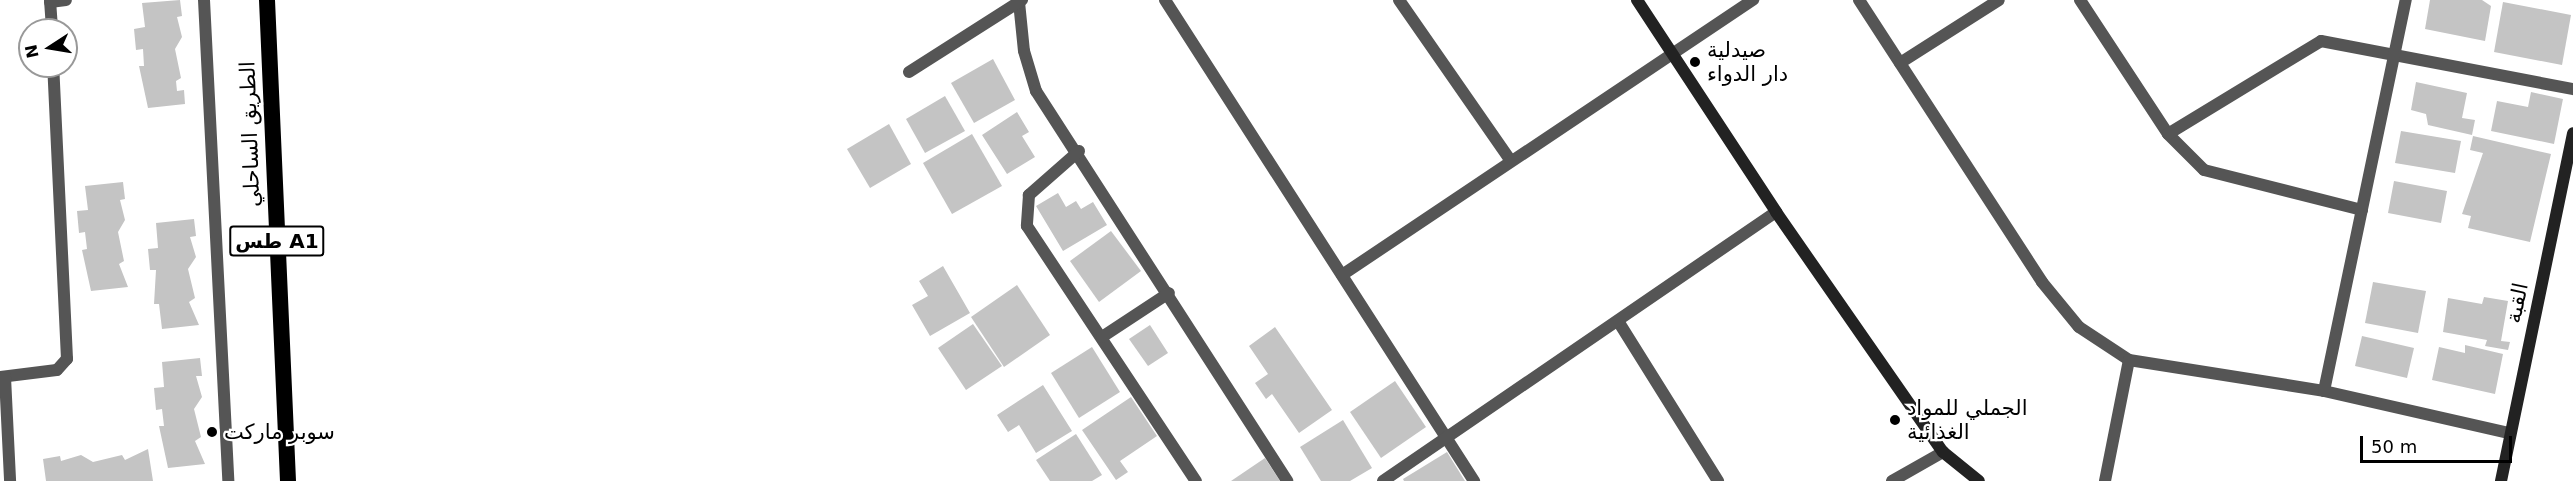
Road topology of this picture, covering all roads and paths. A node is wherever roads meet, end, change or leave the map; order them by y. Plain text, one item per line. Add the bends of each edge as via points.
1 (66, 0) edge
2 (204, 0) edge
3 (267, 0) edge
4 (1166, 0) edge
5 (1399, 0) edge
6 (1637, 0) edge
7 (1753, 0) edge
8 (1859, 0) edge
9 (1999, 0) edge
10 (2080, 0) edge
11 (2406, 0) edge
12 (50, 1) edge
13 (1021, 1) edge
14 (51, 18) edge
15 (1670, 52) junction
16 (2395, 53) junction
17 (1900, 63) junction
18 (909, 72) dead end
19 (54, 78) edge
20 (2573, 89) edge
21 (2573, 133) edge
22 (2168, 134) junction
23 (1079, 151) junction
24 (1510, 160) junction
25 (2362, 210) junction
26 (1776, 212) junction
27 (1342, 275) junction
28 (1169, 293) junction
29 (1618, 321) junction
30 (1101, 337) junction
31 (2129, 360) junction
32 (3, 377) edge
33 (2324, 392) junction
34 (2509, 433) junction
35 (1447, 441) junction
36 (1943, 452) junction
37 (10, 481) edge
38 (228, 481) edge
39 (288, 481) edge
40 (1196, 481) edge
41 (1287, 481) edge
42 (1383, 481) edge
43 (1474, 481) edge
44 (1718, 481) edge
45 (1892, 481) edge
46 (1979, 481) edge
47 (2105, 481) edge
48 (2501, 481) edge

1 - 12 street
2 - 38 street
3 - 39 highway, الطريق الساحلي / طس A1
4 - 27 street
5 - 24 street
6 - 15 main road
7 - 15 street
8 - 17 street
9 - 17 street
10 - 22 street
11 - 16 street
12 - 14 street
13 - 18 street
13 - 23 street via 1024,51 1036,91
15 - 24 street
15 - 26 main road
16 - 20 street
16 - 22 street via 2322,41
16 - 25 street
17 - 31 street via 2042,282 2079,327
19 - 32 street via 67,359 57,370
21 - 34 main road, القبة
22 - 25 street via 2204,170 2223,178
23 - 28 street
23 - 30 street via 1029,195 1025,211 1028,226
24 - 27 street
25 - 33 street
26 - 29 street
26 - 36 main road
27 - 35 street
28 - 30 street
28 - 41 street
29 - 35 street
29 - 44 street
30 - 40 street
31 - 33 street
31 - 47 street
32 - 37 street
33 - 34 street
34 - 48 main road, القبة
35 - 42 street
35 - 43 street
36 - 45 street
36 - 46 main road

